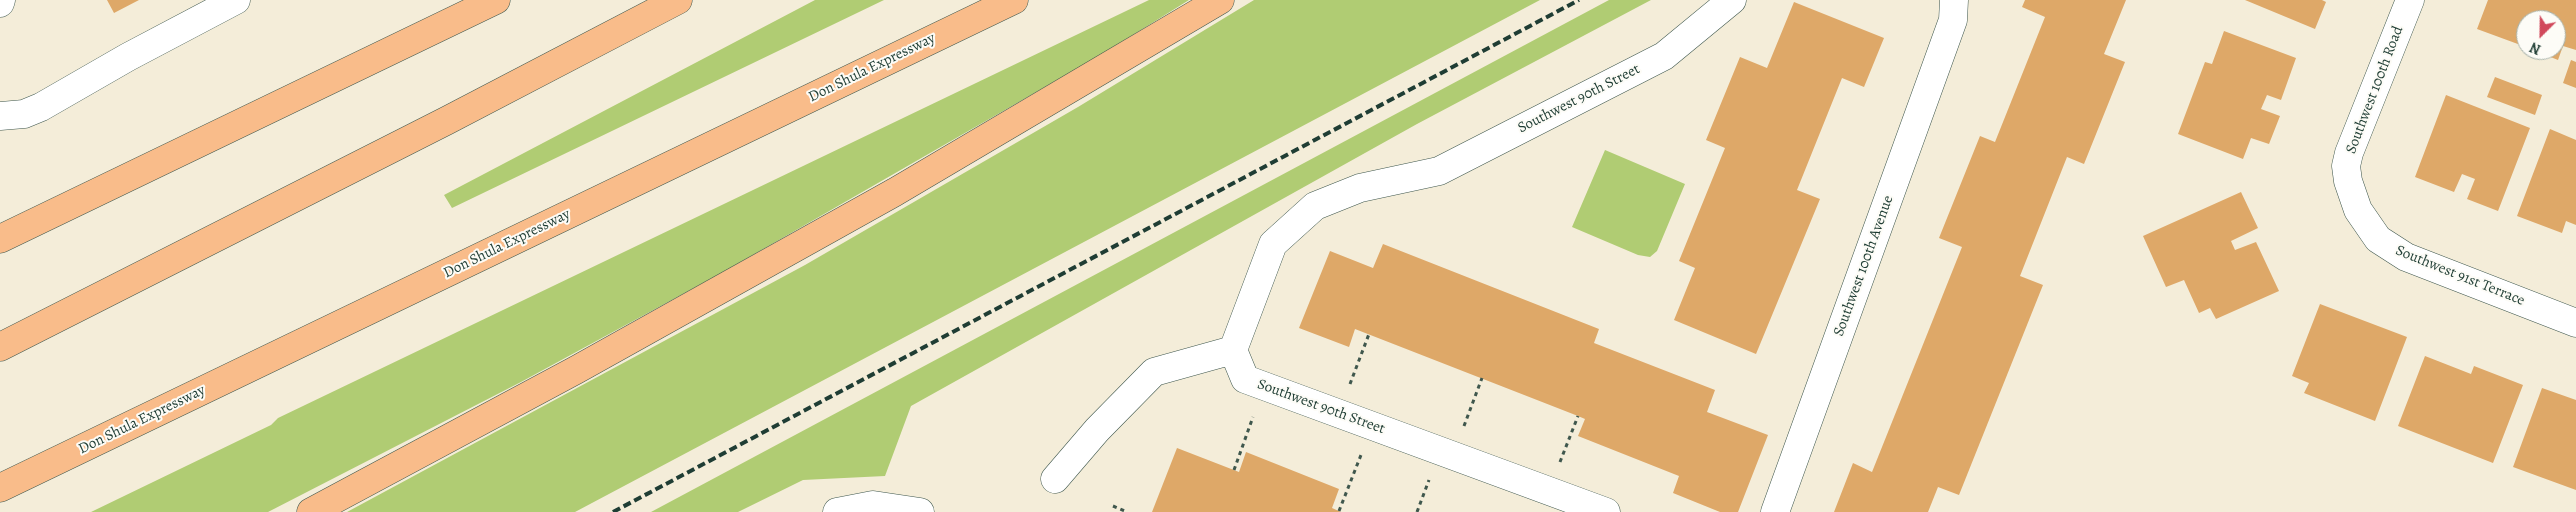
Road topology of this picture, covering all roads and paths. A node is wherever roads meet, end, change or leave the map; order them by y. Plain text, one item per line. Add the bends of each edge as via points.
1 (236, 0) edge
2 (496, 0) edge
3 (678, 0) edge
4 (1014, 0) edge
5 (1220, 0) edge
6 (1732, 0) edge
7 (2410, 0) edge
8 (1954, 10) edge
9 (0, 116) edge
10 (2358, 210) joint
11 (0, 239) edge
12 (2576, 323) edge
13 (1369, 334) dead end
14 (0, 347) edge
15 (1233, 350) junction
16 (1482, 378) dead end
17 (1349, 387) dead end
18 (1255, 409) dead end
19 (1578, 416) dead end
20 (1463, 430) dead end
21 (1362, 450) dead end
22 (1558, 467) dead end
23 (1234, 470) dead end
24 (1431, 475) dead end
25 (1055, 479) dead end
26 (0, 488) edge
27 (1113, 506) dead end
28 (1340, 511) edge
29 (311, 512) edge
30 (837, 512) edge
31 (920, 512) edge
32 (1127, 512) edge
33 (1417, 512) edge
34 (1606, 512) edge
35 (1775, 512) edge

1 - 9 street via 41,107 24,114
2 - 11 highway
3 - 14 highway
4 - 26 highway, Don Shula Expressway
5 - 29 highway via 878,201 576,370
6 - 15 street, Southwest 90th Street via 1664,56 1439,171 1360,188 1314,206 1273,244
7 - 10 street, Southwest 100th Road via 2349,152 2346,166 2348,181
8 - 35 street, Southwest 100th Avenue
10 - 12 street, Southwest 91st Terrace via 2378,239 2406,257
13 - 17 path
15 - 25 street via 1154,372
15 - 34 street, Southwest 90th Street via 1245,379
16 - 20 path
18 - 23 path
19 - 22 path
21 - 28 path
24 - 33 path
27 - 32 path
30 - 31 street via 873,505

